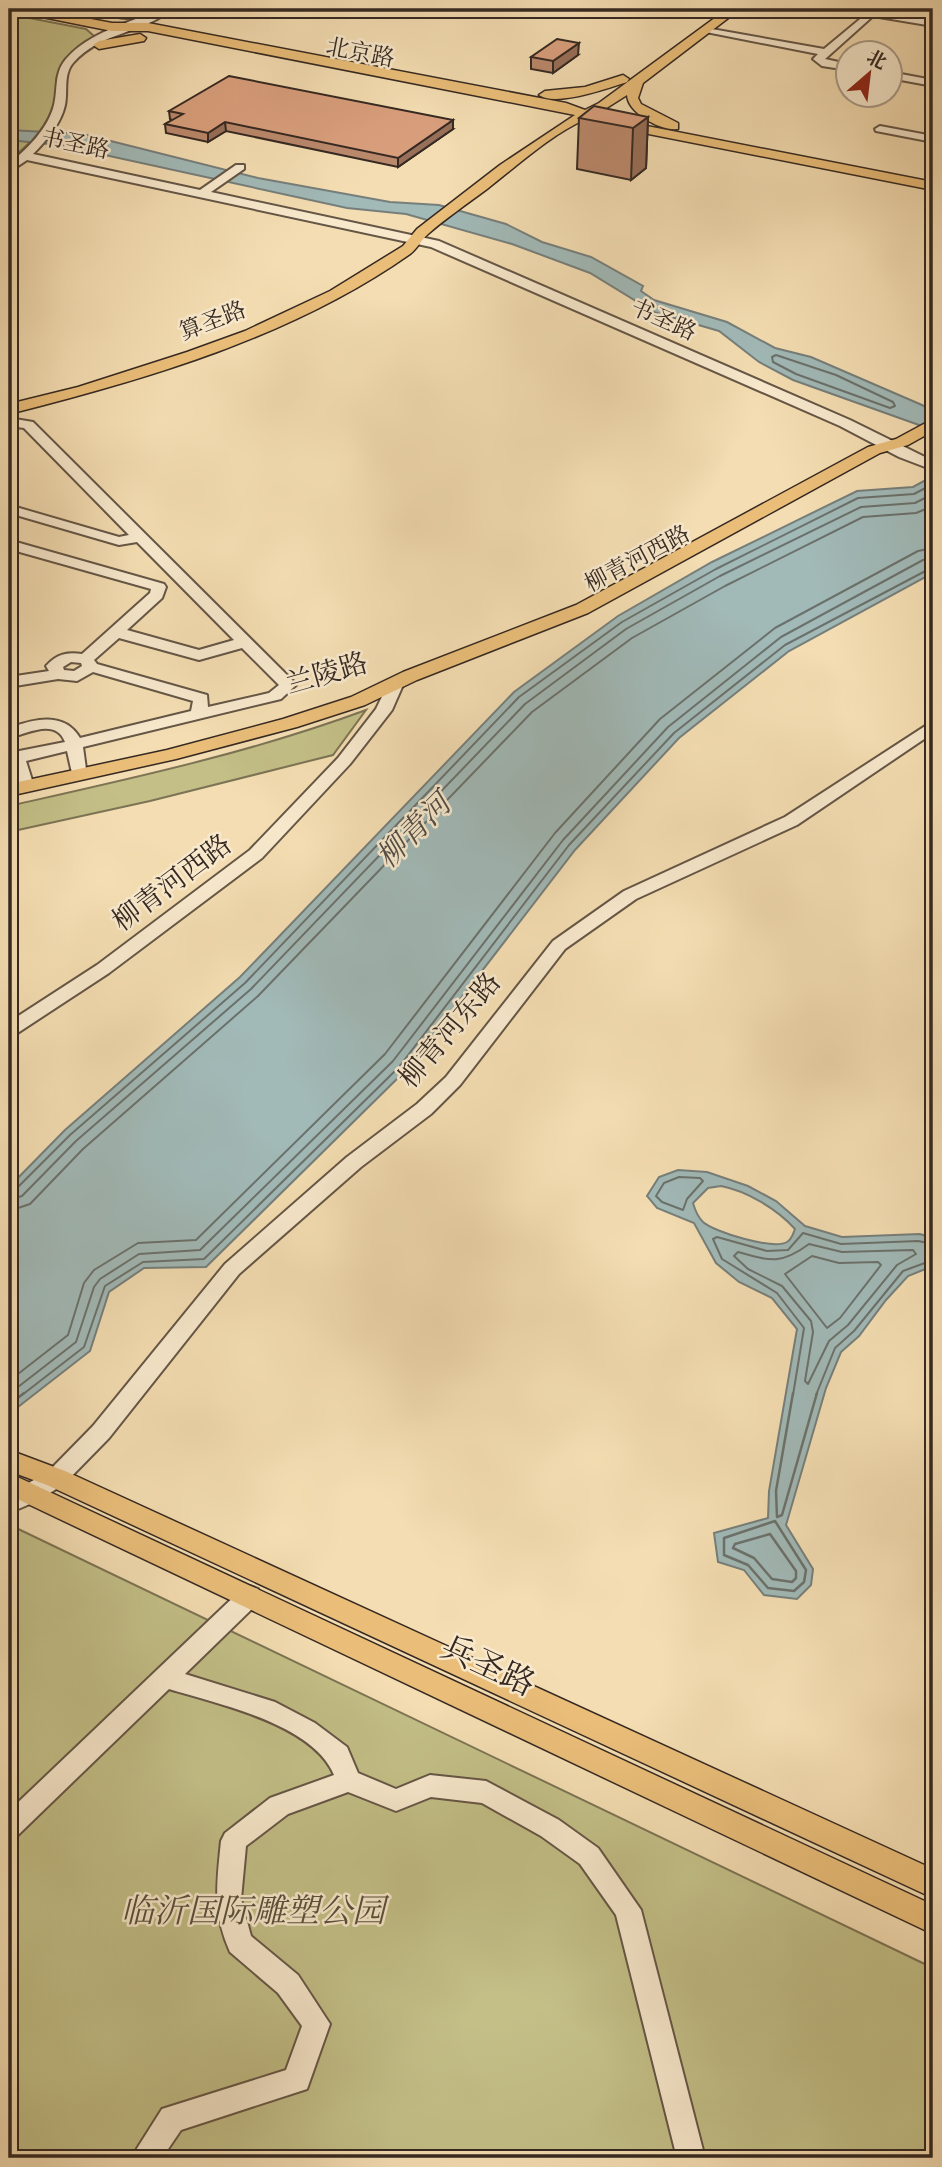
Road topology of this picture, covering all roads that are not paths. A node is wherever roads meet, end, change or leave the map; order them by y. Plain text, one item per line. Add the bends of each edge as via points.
1 (22, 9) edge
2 (54, 9) edge
3 (160, 9) edge
4 (168, 9) edge
5 (718, 9) edge
6 (734, 9) edge
7 (78, 17) junction
8 (933, 23) edge
9 (129, 27) junction
10 (706, 31) junction
11 (183, 37) junction
12 (95, 45) junction
13 (824, 52) junction
14 (834, 65) edge
15 (904, 78) edge
16 (630, 81) junction
17 (933, 83) edge
18 (490, 96) junction
19 (585, 114) junction
20 (679, 129) junction
21 (880, 129) dead end
22 (650, 131) junction
23 (556, 135) junction
24 (933, 139) edge
25 (32, 150) junction
26 (9, 167) edge
27 (238, 168) dead end
28 (933, 176) edge
29 (933, 186) edge
30 (204, 192) junction
31 (434, 227) joint
32 (417, 240) junction
33 (9, 406) edge
34 (9, 422) edge
35 (933, 424) edge
36 (914, 434) joint
37 (889, 446) junction
38 (932, 464) edge
39 (9, 509) edge
40 (140, 537) junction
41 (9, 544) edge
42 (116, 632) junction
43 (245, 642) junction
44 (88, 663) junction
45 (58, 674) joint
46 (9, 682) edge
47 (395, 685) junction
48 (199, 715) junction
49 (933, 726) edge
50 (9, 733) edge
51 (72, 745) junction
52 (11, 759) edge
53 (78, 769) junction
54 (14, 784) edge
55 (9, 1030) edge
56 (56, 1478) junction
57 (14, 1481) edge
58 (250, 1596) junction
59 (166, 1678) junction
60 (349, 1781) junction
61 (9, 1827) edge
62 (933, 1884) edge
63 (933, 1920) edge
64 (145, 2158) edge
65 (691, 2158) edge

1 - 7 main road, 北京路
2 - 7 main road, 北京路
3 - 7 main road
3 - 9 street
4 - 9 street
4 - 11 main road via 162,21
5 - 16 main road
6 - 10 main road
7 - 9 main road, 北京路
7 - 12 main road via 99,33
8 - 13 street via 871,13
9 - 11 main road, 北京路
9 - 12 street
10 - 13 street
10 - 16 main road
11 - 12 main road
11 - 18 main road, 北京路
12 - 25 street via 70,72 66,110
13 - 14 street via 818,59
15 - 17 street
16 - 18 main road via 570,94
16 - 19 main road, 算圣路 via 604,106
16 - 20 main road via 636,106
18 - 19 main road, 北京路 via 559,113
18 - 23 main road via 543,117
19 - 20 main road, 北京路
19 - 22 main road, 北京路
19 - 23 main road, 算圣路
20 - 28 main road, 北京路
21 - 24 street
22 - 23 main road via 595,128
22 - 29 main road, 北京路
23 - 31 main road, 算圣路
25 - 26 street
25 - 30 street, 书圣路 via 45,157
25 - 32 street, 书圣路
27 - 30 street
30 - 32 street, 书圣路
31 - 32 main road, 算圣路
32 - 33 main road, 算圣路 via 345,288 250,334 94,387
32 - 37 street, 书圣路 via 442,247
34 - 40 street via 28,425
35 - 36 main road, 柳青河西路
36 - 37 main road, 柳青河西路
37 - 38 street, 书圣路
37 - 47 main road, 柳青河西路 via 883,454 590,614 417,681
39 - 40 street via 119,541
40 - 43 street
41 - 42 street via 159,587 157,595
42 - 43 street via 199,655
42 - 44 street
43 - 48 street via 288,685 275,696
44 - 45 street via 75,656 61,659 54,666
44 - 48 street via 201,698
45 - 46 street
47 - 53 main road, 兰陵路
47 - 54 main road, 兰陵路 via 290,723 132,764
47 - 55 street, 柳青河西路 via 384,710 344,761 256,854 103,970
48 - 51 street
49 - 56 street, 柳青河东路 via 791,821 630,895 559,944 453,1081 232,1269 141,1385
50 - 51 street via 43,723 59,725 70,734
51 - 52 street
51 - 53 street
52 - 54 street
53 - 54 main road, 兰陵路
56 - 57 main road, 兵圣路
56 - 62 main road, 兵圣路
57 - 58 main road, 兵圣路
58 - 59 street
58 - 63 main road, 兵圣路
59 - 60 street via 266,1709 306,1730 338,1755
59 - 61 street
60 - 64 street via 279,1806 234,1841 228,1899 239,1943 288,1984 316,2024 297,2080 172,2119
60 - 65 street via 396,1800 430,1786 486,1792 589,1856 628,1910

